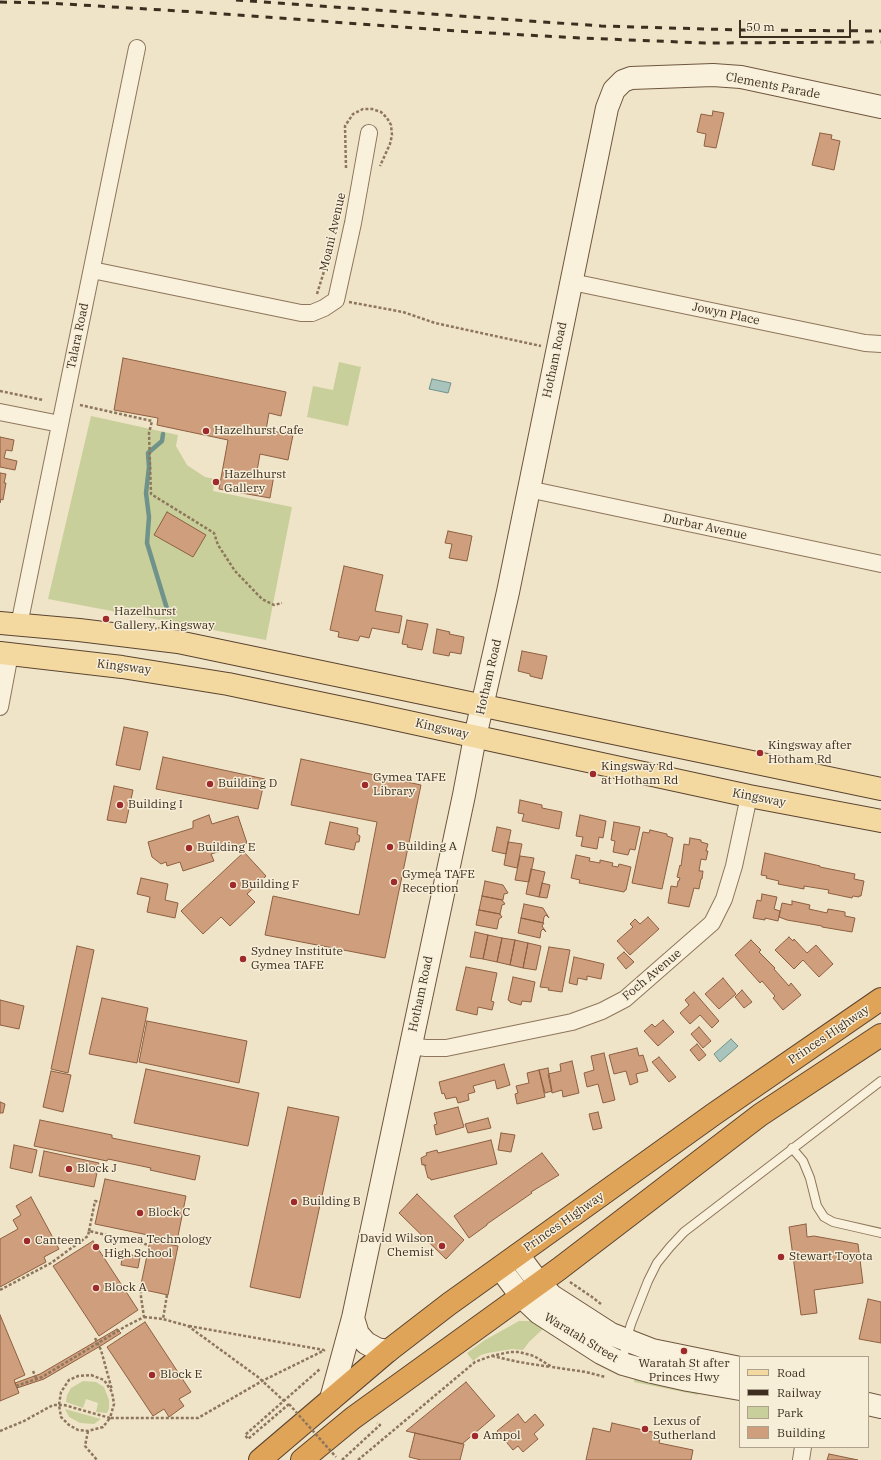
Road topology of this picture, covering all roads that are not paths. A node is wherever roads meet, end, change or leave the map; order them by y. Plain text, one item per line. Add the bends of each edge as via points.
1 (137, 48) dead end
2 (618, 85) joint
3 (881, 107) edge
4 (369, 133) dead end
5 (92, 270) junction
6 (572, 282) junction
7 (881, 344) edge
8 (0, 412) edge
9 (60, 424) junction
10 (528, 489) junction
11 (881, 564) edge
12 (9, 624) edge
13 (5, 654) edge
14 (483, 706) junction
15 (0, 707) edge
16 (475, 737) junction
17 (881, 789) edge
18 (749, 796) junction
19 (881, 821) edge
20 (881, 999) edge
21 (881, 1035) edge
22 (410, 1046) junction
23 (881, 1081) edge
24 (792, 1148) junction
25 (881, 1233) edge
26 (518, 1255) junction
27 (500, 1268) junction
28 (539, 1283) junction
29 (521, 1296) junction
30 (353, 1318) junction
31 (626, 1341) junction
32 (388, 1351) junction
33 (739, 1368) edge
34 (618, 1371) junction
35 (739, 1389) edge
36 (331, 1399) junction
37 (869, 1404) edge
38 (881, 1407) edge
39 (804, 1448) edge
40 (319, 1453) edge
41 (260, 1460) edge
42 (302, 1460) edge
43 (801, 1460) edge

1 - 5 street, Talara Road
2 - 3 street, Clements Parade via 630,78 712,75 741,77
2 - 6 street, Hotham Road via 607,108
4 - 5 street, Moani Avenue via 336,300 324,308 312,313 301,313
5 - 9 street, Talara Road
6 - 7 street, Jowyn Place via 865,343
6 - 10 street, Hotham Road
8 - 9 street
9 - 12 street, Talara Road
10 - 11 street, Durbar Avenue
10 - 14 street, Hotham Road
12 - 14 main road via 178,642
13 - 15 street
13 - 16 main road, Kingsway via 172,674
14 - 16 street, Hotham Road
14 - 17 main road
16 - 18 main road, Kingsway
16 - 22 street, Hotham Road
18 - 19 main road, Kingsway
18 - 22 street, Foch Avenue via 734,866 724,899 712,923 625,999 572,1022 446,1048
20 - 26 highway, Princes Highway via 720,1110
21 - 28 highway via 760,1116
22 - 30 street, Hotham Road
23 - 24 lane
24 - 25 lane via 803,1161 817,1206 824,1217 833,1222
24 - 31 lane via 684,1232 670,1247 657,1263 648,1281
26 - 27 highway, Princes Highway
26 - 28 street, Waratah Street
27 - 29 street, Waratah Street
27 - 32 highway, Princes Highway
28 - 29 highway
28 - 31 street, Waratah Street via 563,1304
29 - 34 street, Waratah Street via 539,1313 601,1353
29 - 40 highway via 353,1418
30 - 32 street via 358,1334 366,1343
30 - 36 street, Hotham Road
31 - 33 street, Waratah Street via 652,1350
31 - 34 lane
32 - 36 highway, Princes Highway
34 - 35 street, Waratah Street
36 - 41 highway, Princes Highway
37 - 38 street
39 - 43 street
40 - 42 highway

